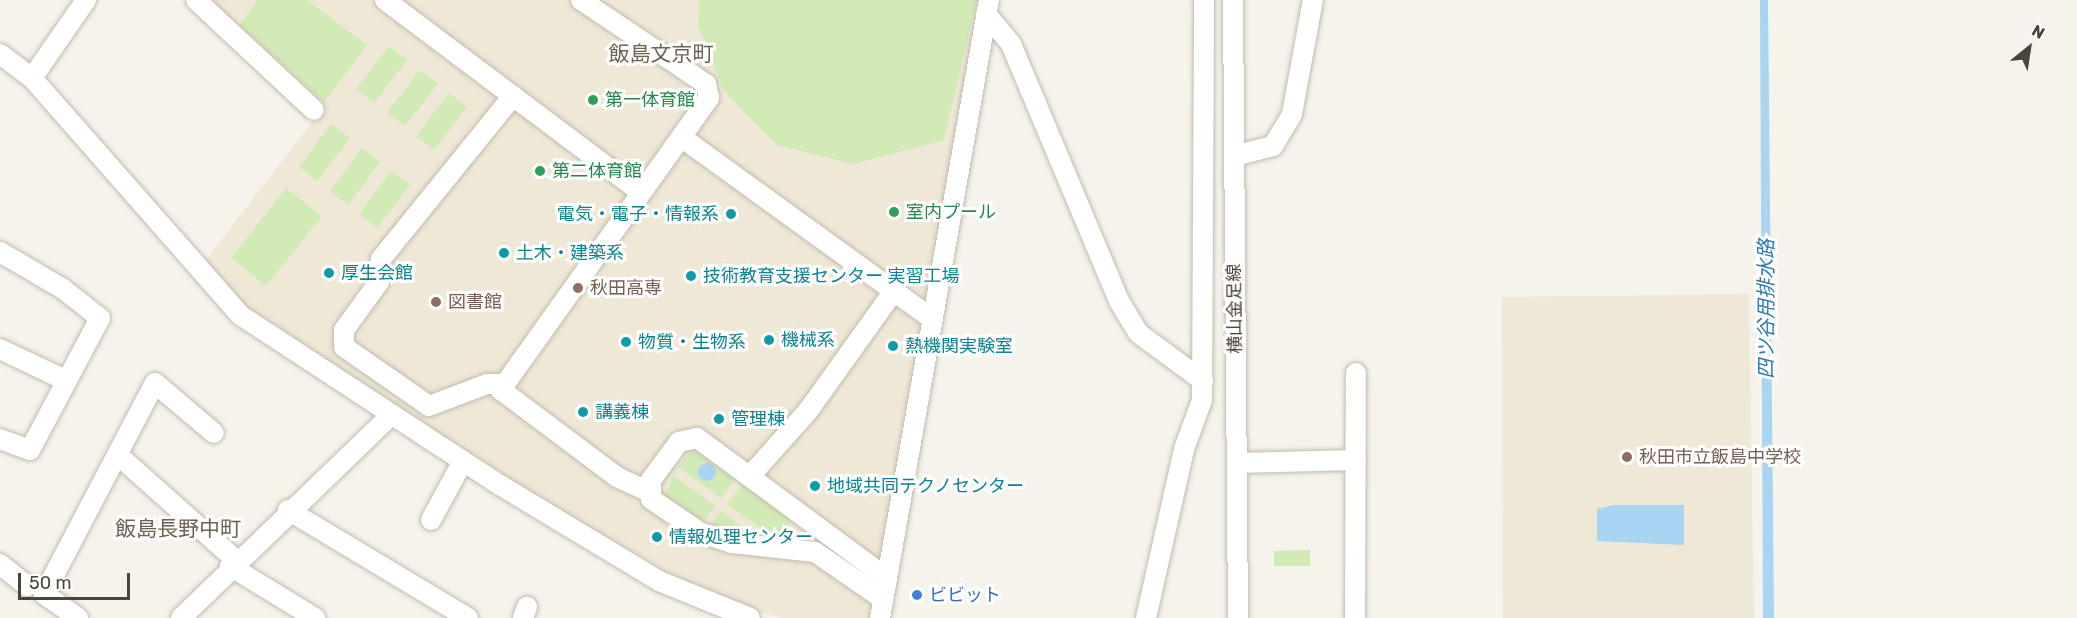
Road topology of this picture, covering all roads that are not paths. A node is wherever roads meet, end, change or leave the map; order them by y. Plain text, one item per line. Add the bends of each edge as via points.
1 (196, 0) edge
2 (385, 0) edge
3 (580, 0) edge
4 (1203, 0) edge
5 (1233, 0) edge
6 (1313, 0) edge
7 (84, 1) edge
8 (988, 7) edge
9 (0, 54) edge
10 (32, 78) junction
11 (513, 96) junction
12 (314, 110) dead end
13 (681, 137) junction
14 (1234, 156) junction
15 (641, 192) junction
16 (0, 252) edge
17 (894, 291) junction
18 (932, 319) junction
19 (0, 349) edge
20 (1356, 373) dead end
21 (67, 381) junction
22 (1203, 381) junction
23 (501, 384) junction
24 (391, 415) junction
25 (214, 433) dead end
26 (0, 439) edge
27 (118, 455) junction
28 (1356, 460) junction
29 (464, 461) junction
30 (1237, 463) junction
31 (750, 476) junction
32 (647, 491) junction
33 (793, 508) junction
34 (288, 510) junction
35 (431, 520) dead end
36 (787, 550) junction
37 (0, 564) edge
38 (234, 564) junction
39 (887, 578) junction
40 (27, 586) dead end
41 (883, 598) junction
42 (715, 612) edge
43 (78, 618) edge
44 (181, 618) edge
45 (315, 618) edge
46 (468, 618) edge
47 (750, 618) edge
48 (880, 618) edge
49 (1146, 618) edge
50 (1238, 618) edge
51 (1355, 618) edge

1 - 12 street
2 - 11 street
3 - 13 street via 706,84 709,98
4 - 22 street
5 - 14 street, 横山金足線
6 - 14 street via 1292,114 1273,146
7 - 10 street
8 - 18 street
8 - 22 street via 1011,44 1119,302 1138,333
9 - 10 street
10 - 24 street via 240,315
11 - 15 street
11 - 23 street via 381,259 379,282 344,330 344,347 429,406 487,384
13 - 15 street
13 - 17 street
14 - 30 street, 横山金足線
15 - 23 street
16 - 21 street via 63,288 100,318
17 - 18 street
17 - 31 street via 808,411
18 - 39 street
19 - 21 street
20 - 28 street
21 - 26 street via 30,450
22 - 49 street
23 - 32 street via 501,390 617,477
24 - 29 street
24 - 34 street
25 - 27 street via 155,383
27 - 38 street
27 - 43 street via 44,594
28 - 30 street
28 - 51 street
29 - 35 street
29 - 42 street
30 - 50 street, 横山金足線
31 - 32 street via 697,438 686,436
31 - 33 street
32 - 36 street via 701,533
33 - 36 street via 800,533
33 - 39 street
34 - 38 street
34 - 46 street
36 - 41 street via 829,557
37 - 40 street
38 - 44 street
38 - 45 street
39 - 41 street
41 - 48 street
42 - 47 street

